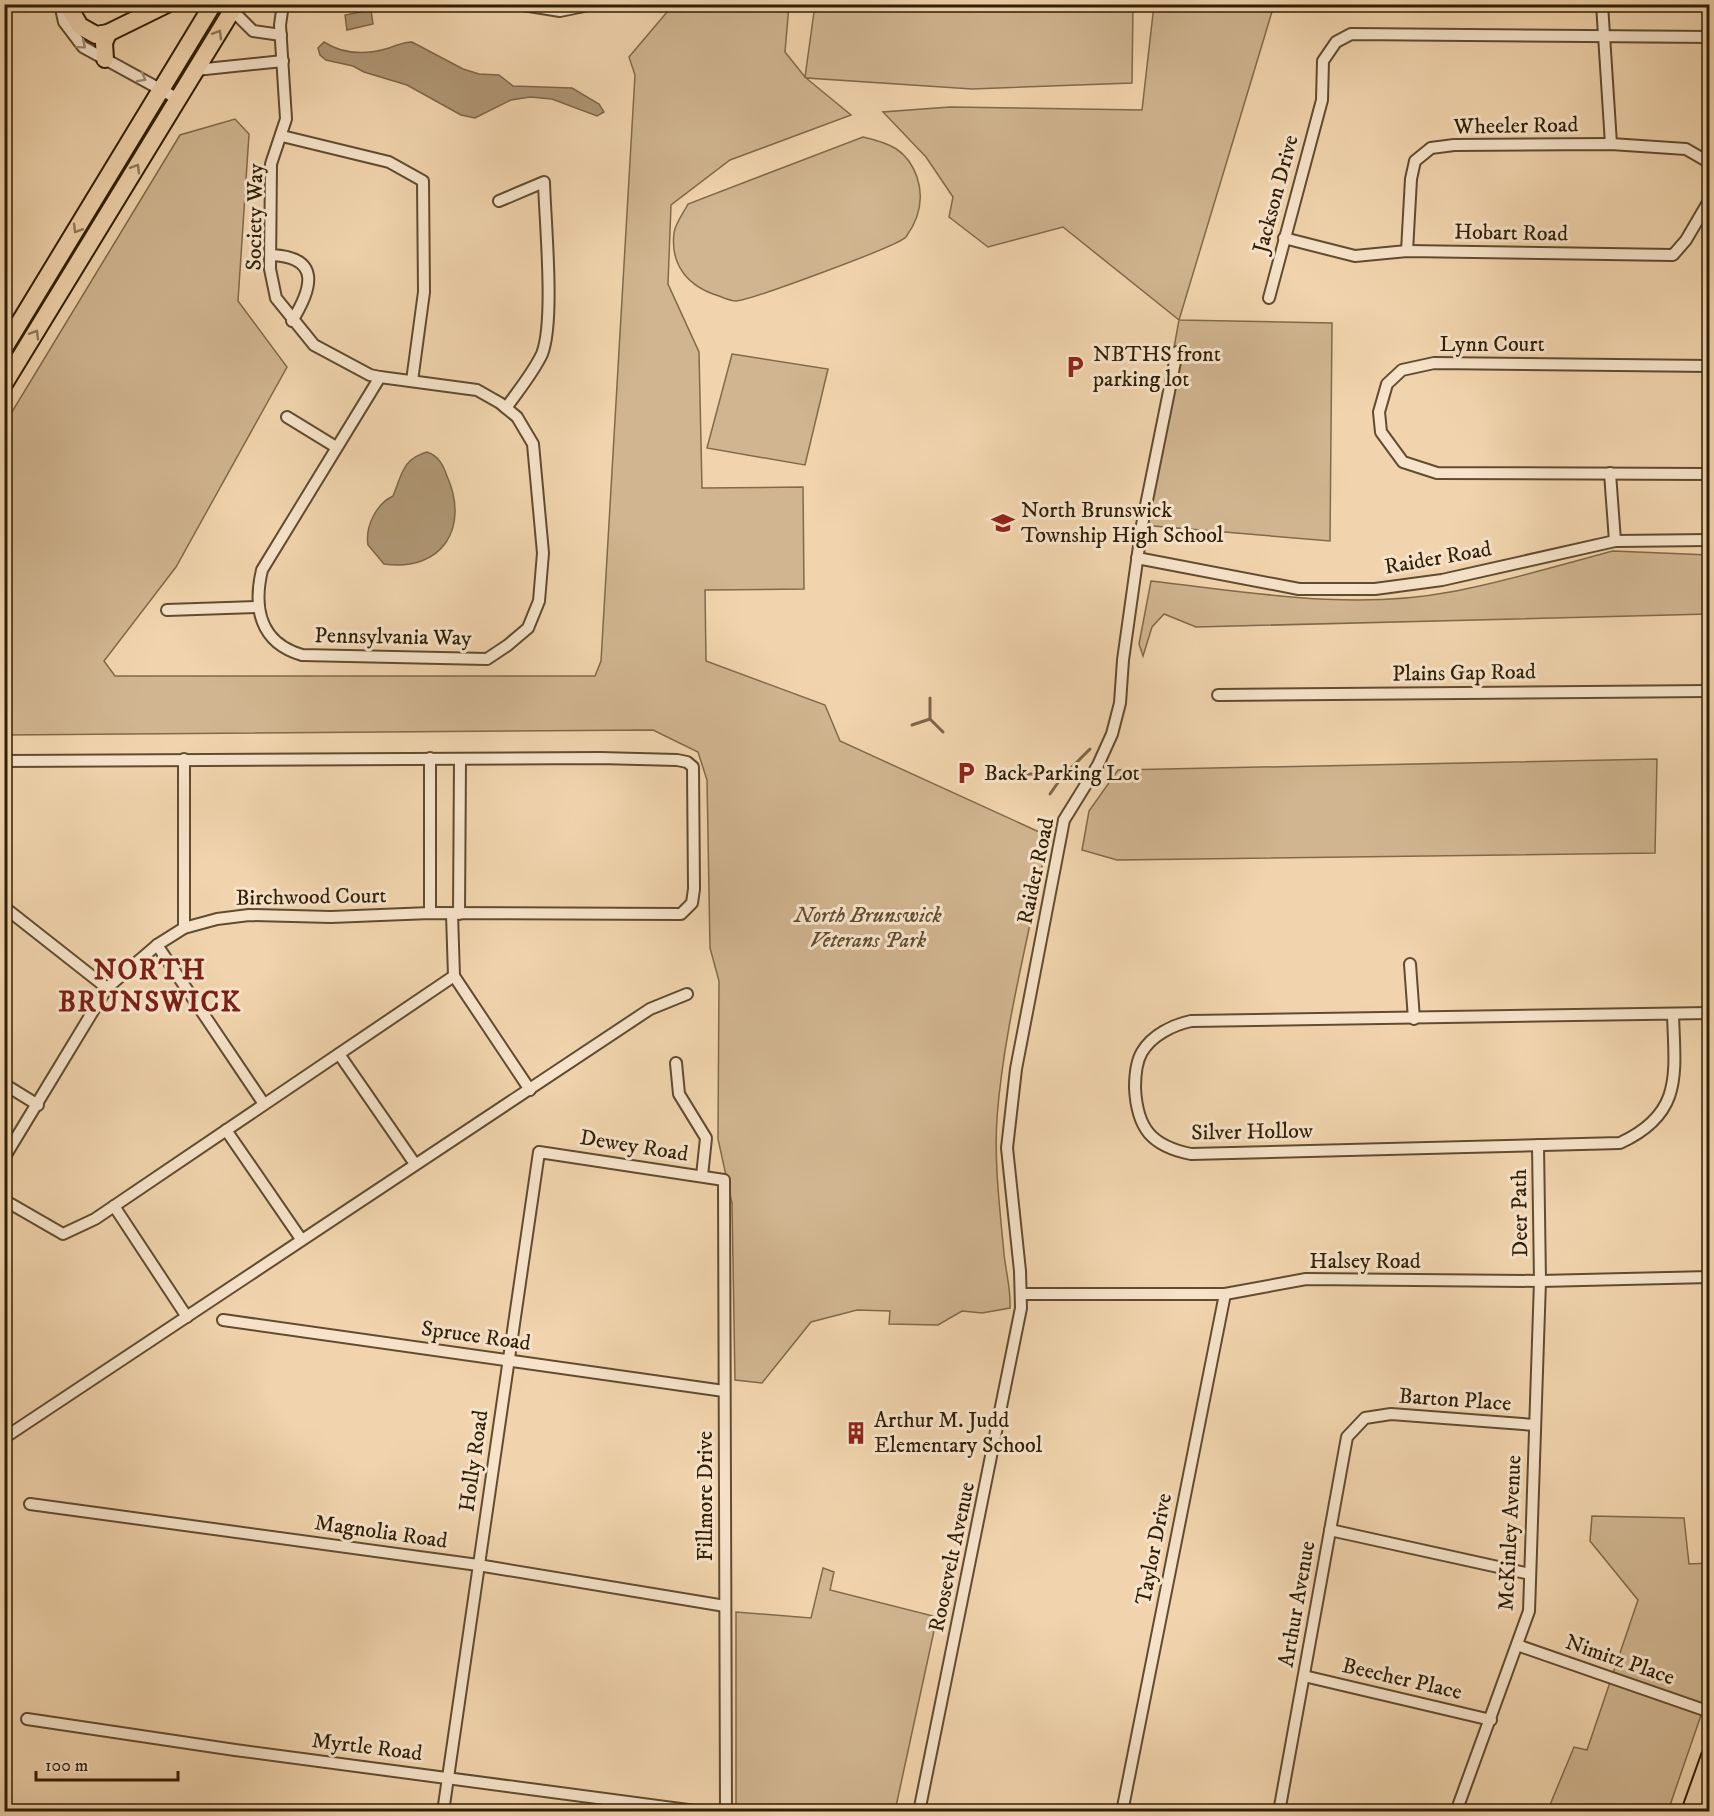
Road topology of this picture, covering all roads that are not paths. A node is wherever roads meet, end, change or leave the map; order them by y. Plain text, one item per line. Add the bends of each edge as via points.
1 (60, 4) edge
2 (67, 4) edge
3 (167, 4) edge
4 (213, 4) edge
5 (283, 4) edge
6 (517, 4) edge
7 (594, 4) edge
8 (1602, 4) edge
9 (234, 7) edge
10 (108, 33) junction
11 (281, 35) junction
12 (1606, 35) junction
13 (1710, 37) edge
14 (105, 59) junction
15 (284, 61) junction
16 (196, 70) junction
17 (162, 89) junction
18 (178, 99) junction
19 (282, 136) junction
20 (1611, 144) junction
21 (1710, 163) edge
22 (1710, 199) edge
23 (498, 201) dead end
24 (1284, 238) junction
25 (1407, 250) junction
26 (271, 255) junction
27 (1269, 298) dead end
28 (292, 321) junction
29 (4, 348) edge
30 (1177, 352) dead end
31 (1710, 366) edge
32 (380, 376) junction
33 (412, 381) junction
34 (4, 384) edge
35 (506, 408) junction
36 (288, 417) dead end
37 (336, 447) junction
38 (1610, 472) junction
39 (1710, 474) edge
40 (1710, 540) edge
41 (1615, 541) junction
42 (1137, 558) junction
43 (259, 607) junction
44 (167, 610) dead end
45 (1710, 691) edge
46 (1218, 695) dead end
47 (430, 758) junction
48 (183, 759) junction
49 (460, 759) junction
50 (4, 760) edge
51 (4, 907) edge
52 (430, 913) junction
53 (456, 914) junction
54 (184, 928) junction
55 (157, 945) junction
56 (1410, 964) dead end
57 (454, 976) junction
58 (107, 988) junction
59 (687, 994) dead end
60 (1710, 1013) edge
61 (1673, 1015) junction
62 (1414, 1018) junction
63 (339, 1054) junction
64 (676, 1063) dead end
65 (4, 1084) edge
66 (530, 1090) junction
67 (264, 1104) junction
68 (38, 1105) junction
69 (226, 1130) junction
70 (1538, 1145) junction
71 (539, 1152) joint
72 (4, 1158) edge
73 (415, 1164) junction
74 (702, 1176) junction
75 (724, 1180) joint
76 (4, 1200) edge
77 (1011, 1202) joint
78 (114, 1206) junction
79 (301, 1239) junction
80 (1710, 1277) edge
81 (1540, 1281) junction
82 (1022, 1294) junction
83 (1225, 1294) junction
84 (187, 1317) junction
85 (223, 1320) dead end
86 (508, 1360) junction
87 (724, 1391) junction
88 (1372, 1417) joint
89 (1535, 1425) junction
90 (4, 1438) edge
91 (30, 1504) dead end
92 (1330, 1530) junction
93 (478, 1565) junction
94 (1530, 1574) junction
95 (725, 1606) junction
96 (1517, 1645) junction
97 (1304, 1676) junction
98 (1710, 1712) edge
99 (27, 1719) dead end
100 (1491, 1720) junction
101 (1710, 1756) edge
102 (448, 1776) junction
103 (443, 1812) edge
104 (703, 1812) edge
105 (726, 1812) edge
106 (919, 1812) edge
107 (1122, 1812) edge
108 (1279, 1812) edge
109 (1456, 1812) edge
110 (1690, 1812) edge

1 -> 14 street via 64,22 76,40
2 - 10 highway via 88,33
3 - 10 highway
4 - 17 highway
5 - 11 street, Society Way
6 - 7 street via 560,11
8 - 12 street
9 - 11 street via 253,31
16 -> 9 highway
10 - 14 highway
11 - 15 street, Society Way
12 - 13 street, Jackson Drive
12 - 20 street
12 - 24 street, Jackson Drive via 1351,34 1336,42 1323,61 1322,100
14 -> 17 street
15 - 16 street
15 - 19 street, Society Way via 286,118
16 - 18 highway
17 - 18 street
17 -> 29 highway
34 -> 18 highway
19 - 26 street, Society Way via 271,164
19 - 33 street via 389,162 423,181 424,292
20 - 21 street, Wheeler Road via 1686,150
20 - 25 street, Wheeler Road via 1431,148 1415,161
22 - 25 street, Hobart Road via 1673,255
23 - 35 street via 544,182 548,311 545,341 535,367
24 - 25 street, Hobart Road via 1355,256
24 - 27 street, Jackson Drive
26 - 28 street, Society Way via 276,298
26 - 28 street via 289,255 304,266 310,278 306,298
28 - 32 street, Society Way via 314,345 370,375
30 - 42 street, Raider Road
31 - 38 street, Lynn Court via 1434,363 1402,370 1387,384 1379,412 1381,432 1403,462 1437,473
32 - 33 street, Pennsylvania Way
32 - 37 street, Pennsylvania Way
33 - 35 street, Pennsylvania Way via 477,390
35 - 43 street, Pennsylvania Way via 517,417 533,444 543,553 539,601 528,628 508,645 487,658 302,655 285,650 272,639
36 - 37 street
37 - 43 street, Pennsylvania Way via 266,561 257,590
38 - 39 street, Lynn Court
38 - 41 street
40 - 41 street, Raider Road
41 - 42 street, Raider Road via 1442,580 1375,589 1299,589
42 - 77 street, Raider Road via 1122,660 1120,703 1112,734 1064,820 1059,839 1009,1117
43 - 44 street
45 - 46 street, Plains Gap Road
47 - 48 street
47 - 49 street
47 - 52 street
48 - 50 street
48 - 54 street
49 - 53 street
49 - 53 street, Birchwood Court via 687,762 693,767 695,785 694,889 692,903 685,911 665,915
51 - 58 street
52 - 53 street, Birchwood Court
52 - 54 street, Birchwood Court via 249,915
53 - 57 street
54 - 55 street, Birchwood Court
55 - 58 street, Birchwood Court
55 - 67 street
56 - 62 street
57 - 63 street
57 - 66 street
58 - 68 street, Birchwood Court
59 - 66 street via 650,1009
60 - 61 street, Silver Hollow
61 - 62 street, Silver Hollow
61 - 70 street, Silver Hollow via 1674,1073 1670,1097 1656,1120 1642,1133 1620,1143
62 - 70 street, Silver Hollow via 1191,1021 1173,1025 1142,1052 1135,1077 1136,1111 1148,1134 1171,1150 1191,1154
63 - 67 street
63 - 73 street
64 - 74 street via 679,1094 706,1138
65 - 68 street
66 - 73 street
67 - 69 street
68 - 72 street, Birchwood Court
69 - 78 street
69 - 79 street
70 - 81 street, Deer Path
71 - 74 street, Dewey Road
71 - 86 street, Holly Road
73 - 79 street
74 - 75 street, Dewey Road
75 - 87 street, Fillmore Drive
76 - 78 street via 63,1234
77 - 82 street, Roosevelt Avenue
78 - 84 street
79 - 84 street
80 - 81 street, Halsey Road
81 - 83 street, Halsey Road via 1306,1279
81 - 89 street, McKinley Avenue
82 - 83 street, Halsey Road
82 - 106 street, Roosevelt Avenue via 1012,1360
83 - 107 street, Taylor Drive
84 - 90 street
85 - 86 street, Spruce Road
86 - 87 street, Spruce Road
86 - 93 street, Holly Road
87 - 95 street, Fillmore Drive
88 - 89 street, Barton Place via 1391,1414
88 - 92 street, Arthur Avenue via 1365,1418 1347,1437
89 - 94 street, McKinley Avenue
91 - 93 street, Magnolia Road
92 - 94 street
92 - 97 street, Arthur Avenue
93 - 95 street, Magnolia Road
93 - 102 street, Holly Road
94 - 96 street, McKinley Avenue via 1529,1611
95 - 105 street, Fillmore Drive
96 - 98 street, Nimitz Place
96 - 100 street, McKinley Avenue
97 - 100 street, Beecher Place
97 - 108 street, Arthur Avenue
99 - 102 street, Myrtle Road
100 - 109 street, McKinley Avenue
101 - 110 highway
102 - 103 street, Holly Road
102 - 104 street, Myrtle Road

